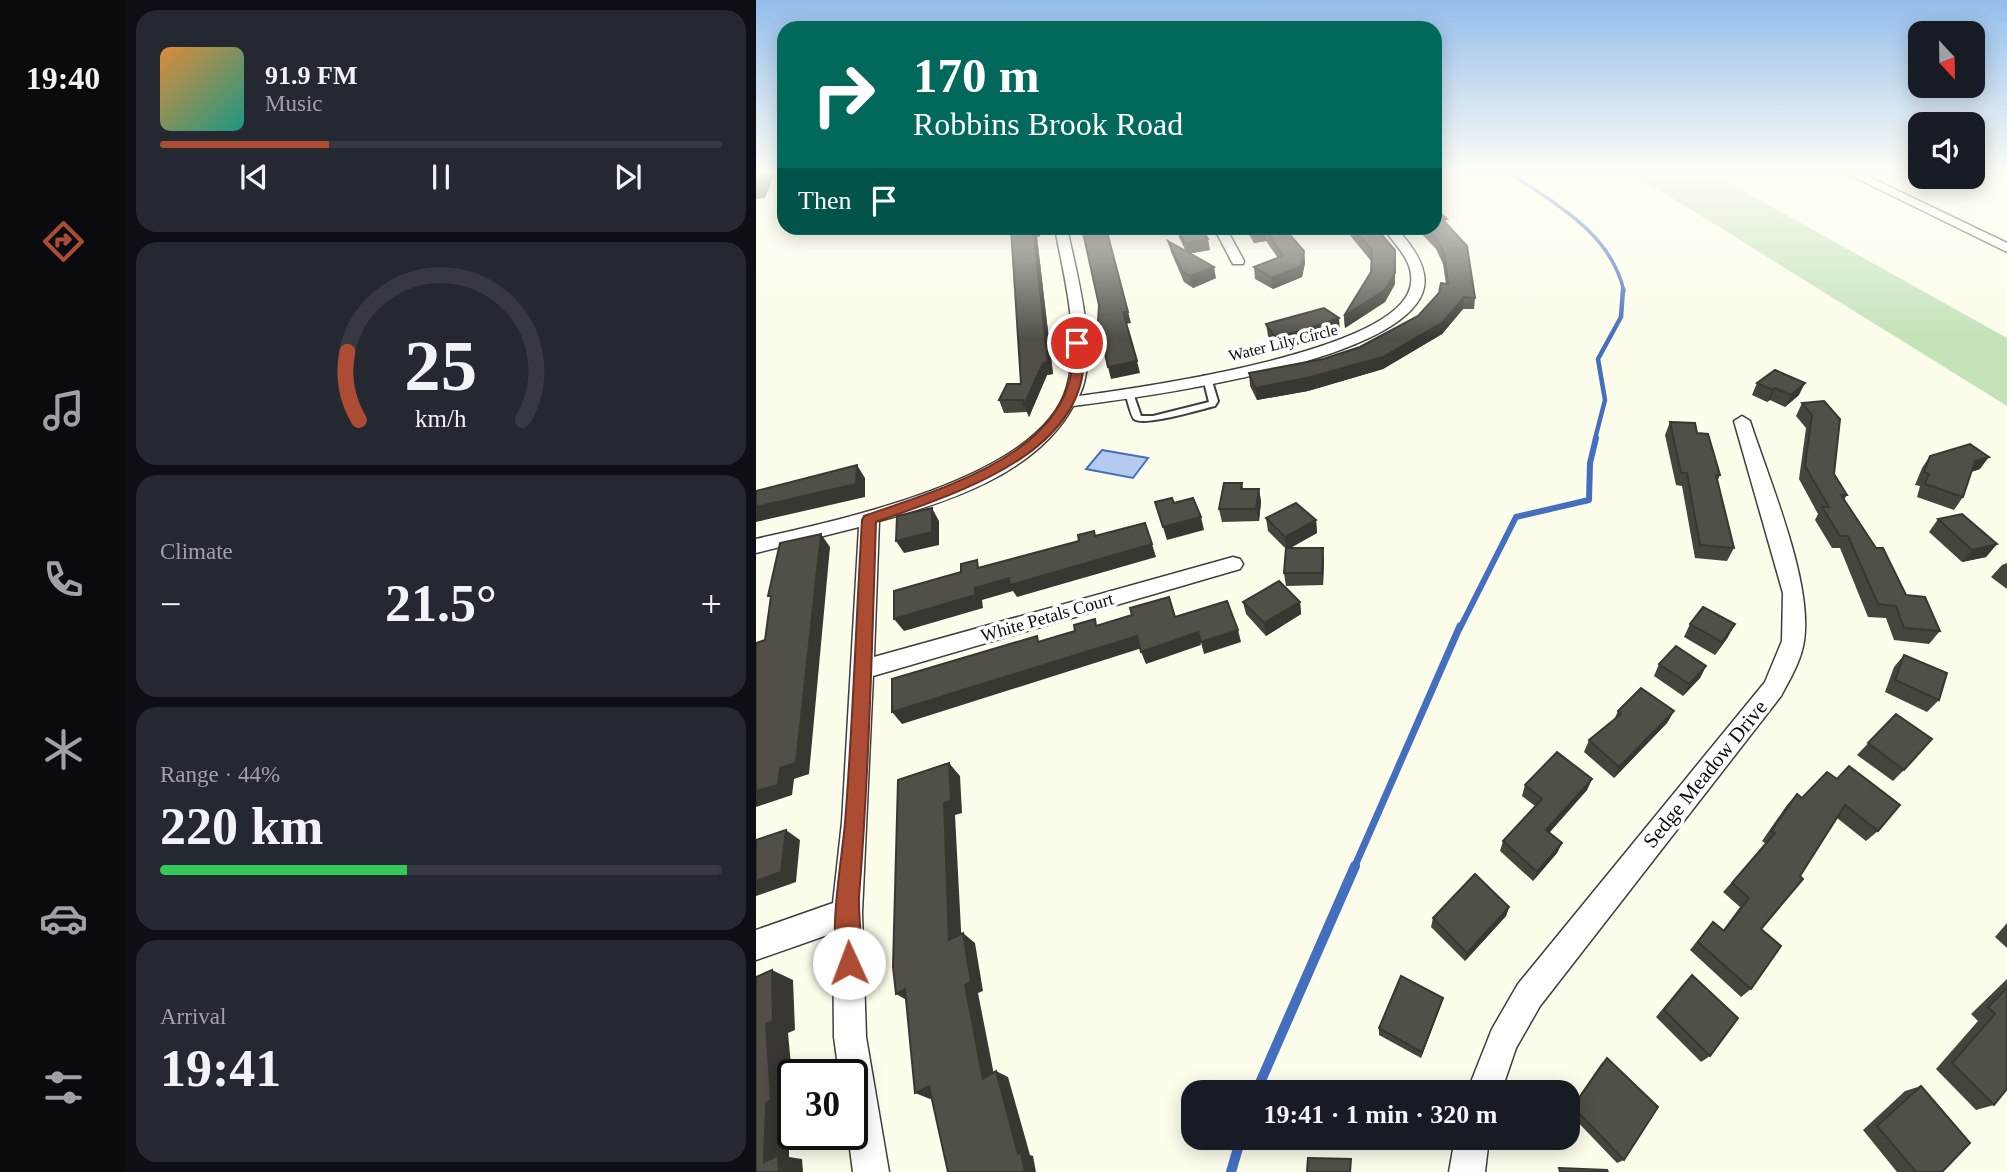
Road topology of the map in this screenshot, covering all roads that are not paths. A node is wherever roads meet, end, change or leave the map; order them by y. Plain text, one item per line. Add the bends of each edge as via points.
1 (1965, 228) edge
2 (1062, 235) edge
3 (1224, 235) edge
4 (1396, 235) edge
5 (2007, 248) edge
6 (1238, 261) dead end
7 (1207, 378) junction
8 (1129, 393) junction
9 (1069, 402) junction
10 (1742, 421) dead end
11 (869, 520) junction
12 (756, 546) edge
13 (1233, 564) dead end
14 (862, 670) junction
15 (847, 913) junction
16 (756, 944) edge
17 (1488, 1080) edge
18 (1470, 1150) edge
19 (871, 1172) edge
20 (1467, 1172) edge

1 - 5 street
2 - 9 street via 1080,363
3 - 6 street
4 - 7 street, Water Lily Circle via 1410,250 1418,278 1411,302 1390,321 1368,335 1319,353
7 - 8 street, Water Lily Circle
7 - 8 lane via 1212,404 1153,419 1139,418
8 - 9 street, Water Lily Circle
9 - 11 street via 1041,437 987,473
10 - 17 street, Sedge Meadow Drive via 1794,593 1793,640 1786,665 1773,688 1529,995 1503,1040
11 - 12 street
11 - 14 street
13 - 14 street, White Petals Court
14 - 15 street
15 - 16 street
15 - 19 street via 850,1037
18 - 20 street

